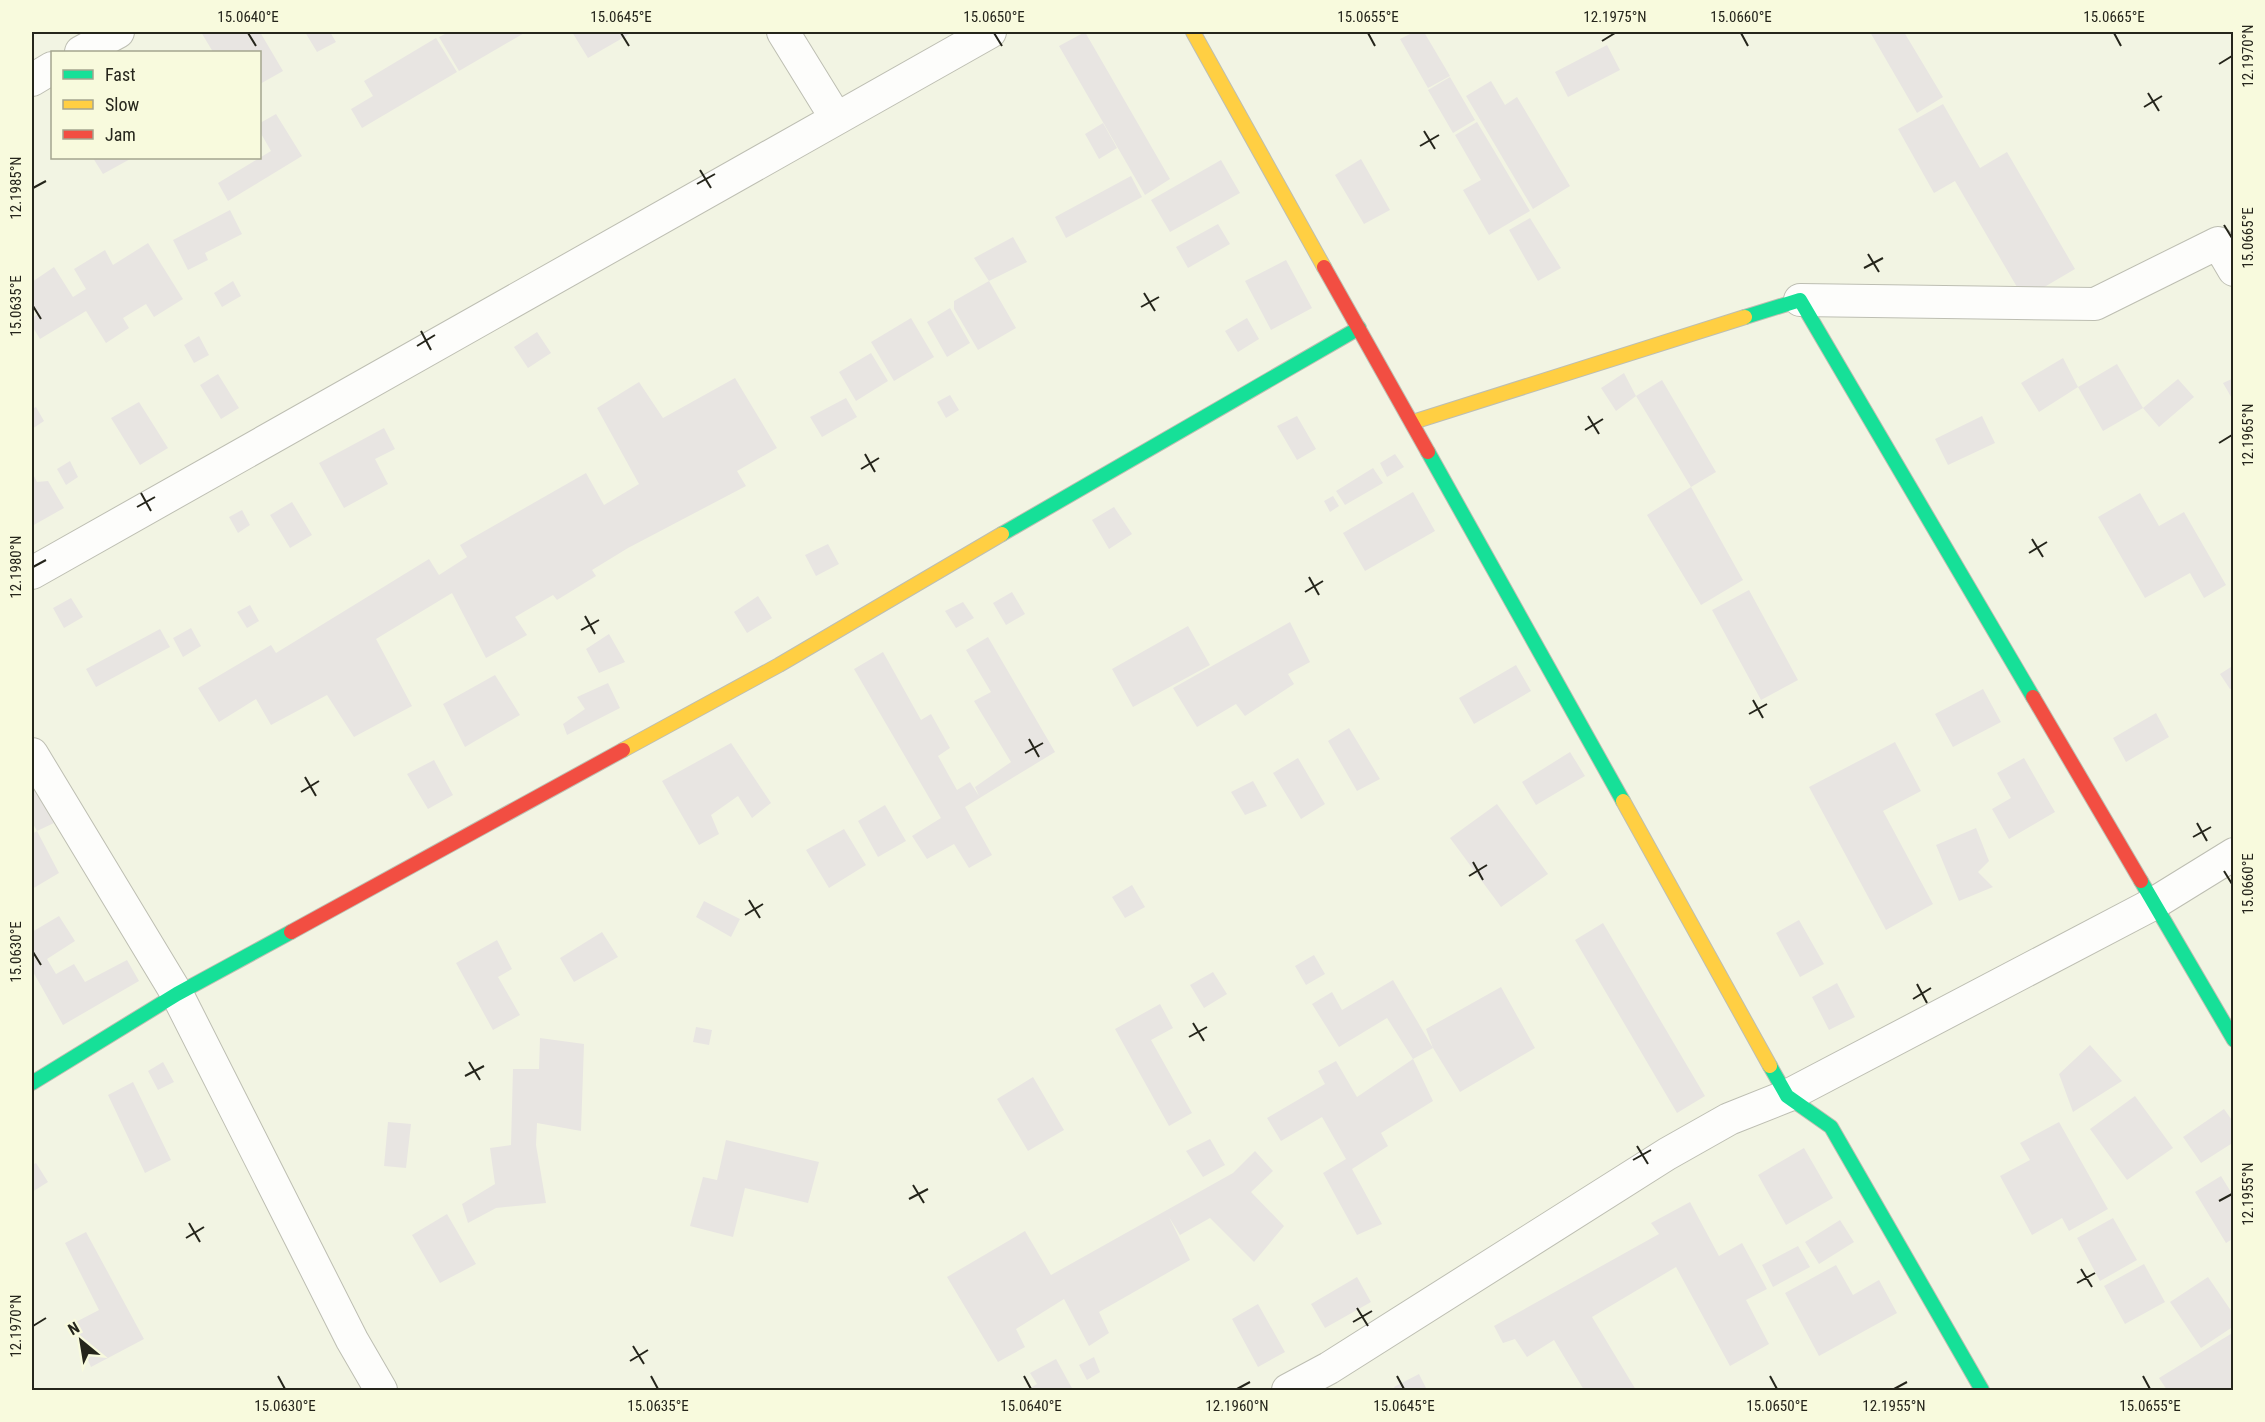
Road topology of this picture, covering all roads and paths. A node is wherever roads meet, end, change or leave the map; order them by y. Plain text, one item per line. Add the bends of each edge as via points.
1 (118, 32) edge
2 (783, 32) edge
3 (990, 32) edge
4 (1193, 32) edge
5 (83, 51) edge
6 (51, 69) edge
7 (32, 80) edge
8 (836, 118) junction
9 (2234, 270) edge
10 (1800, 300) junction
11 (1359, 328) junction
12 (1413, 422) junction
13 (32, 573) edge
14 (32, 754) edge
15 (2234, 854) edge
16 (2153, 904) junction
17 (177, 994) junction
18 (2234, 1041) edge
19 (35, 1076) edge
20 (1787, 1096) junction
21 (381, 1390) edge
22 (1288, 1390) edge
23 (1982, 1390) edge

1 - 5 street
2 - 8 street
3 - 8 street
4 - 11 street
6 - 7 street
8 - 13 street
9 - 10 street via 2218,243 2095,304
10 - 12 street
10 - 16 street
11 - 12 street
11 - 17 street via 779,665
12 - 20 street
14 - 17 street
15 - 16 street
16 - 18 street
16 - 20 street
17 - 19 street
17 - 21 street
20 - 22 street via 1729,1119 1667,1154
20 - 23 street via 1831,1127

